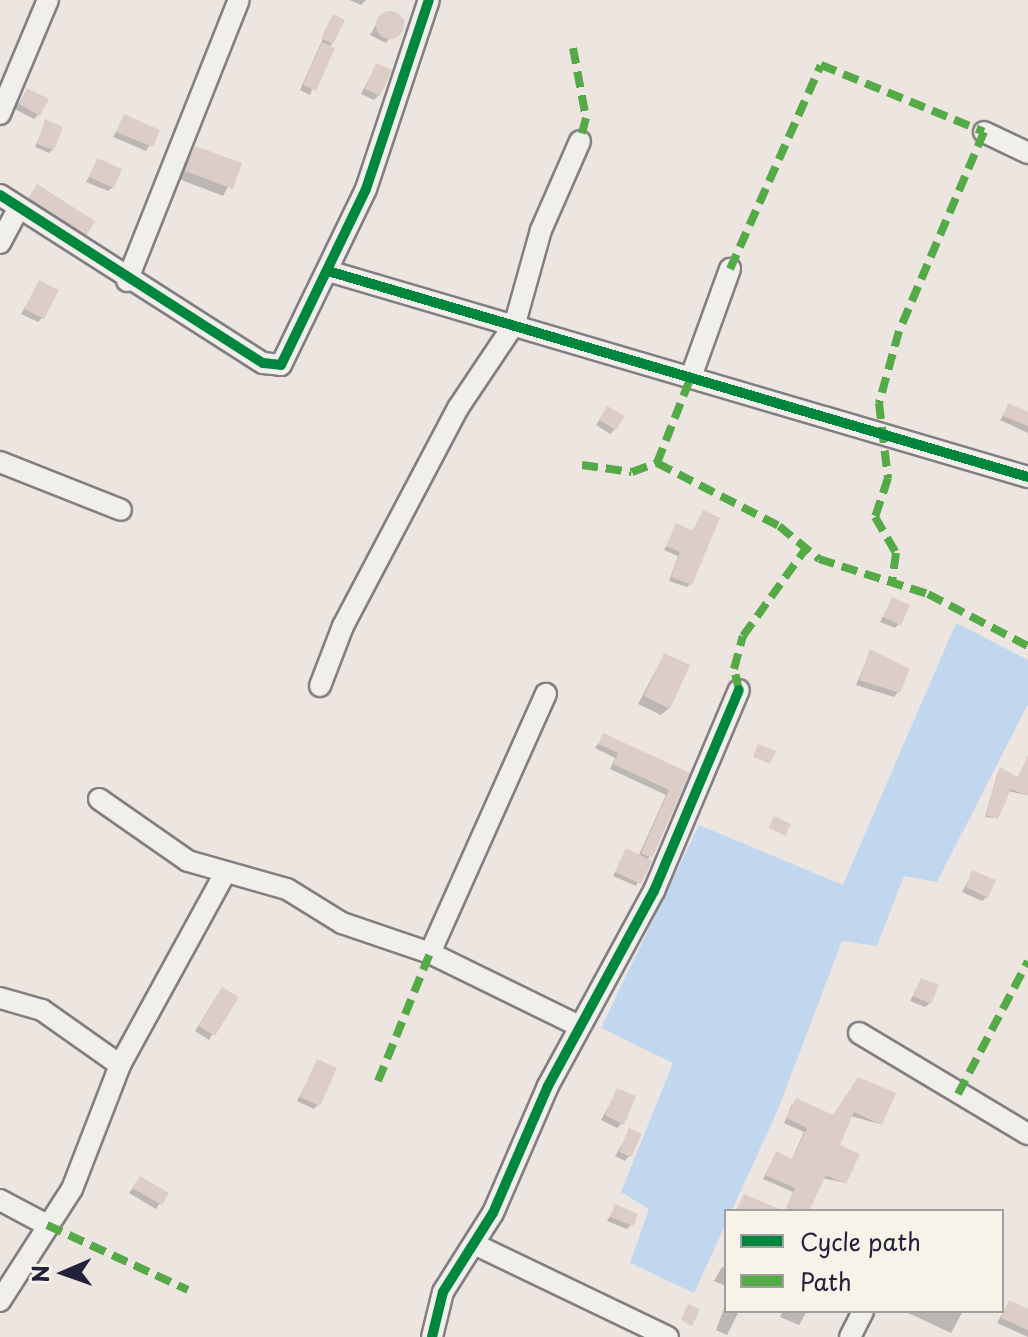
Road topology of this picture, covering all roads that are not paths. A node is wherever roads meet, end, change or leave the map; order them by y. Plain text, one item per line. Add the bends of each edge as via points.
1 (48, 0) edge
2 (239, 0) edge
3 (429, 0) edge
4 (0, 114) edge
5 (984, 132) dead end
6 (580, 141) dead end
7 (1028, 153) edge
8 (0, 195) edge
9 (18, 209) junction
10 (0, 243) edge
11 (730, 269) dead end
12 (328, 271) junction
13 (127, 281) junction
14 (515, 323) junction
15 (692, 374) junction
16 (0, 462) edge
17 (1028, 477) edge
18 (121, 510) dead end
19 (320, 686) dead end
20 (739, 690) dead end
21 (546, 694) dead end
22 (99, 799) dead end
23 (225, 873) junction
24 (430, 953) junction
25 (0, 998) edge
26 (579, 1026) junction
27 (859, 1033) dead end
28 (120, 1065) junction
29 (1028, 1134) edge
30 (0, 1200) edge
31 (47, 1225) junction
32 (474, 1244) junction
33 (0, 1301) edge
34 (862, 1313) edge
35 (432, 1337) edge
36 (668, 1337) edge
37 (850, 1337) edge

1 - 4 street
2 - 13 street
3 - 12 street via 396,112
5 - 7 street
6 - 14 street via 541,230
8 - 9 street
9 - 10 street
9 - 13 street
11 - 15 street
12 - 13 street via 289,361 271,366
12 - 14 street
14 - 15 street
14 - 19 street via 458,408 343,626
15 - 17 street
16 - 18 street
20 - 26 street via 654,891
21 - 24 street
22 - 23 street via 171,852
23 - 24 street via 287,889 342,923
23 - 28 street
24 - 26 street
25 - 28 street via 42,1010
26 - 32 street
27 - 29 street
28 - 31 street via 72,1189
30 - 31 street
31 - 33 street
32 - 35 street via 443,1292
32 - 36 street
34 - 37 street

